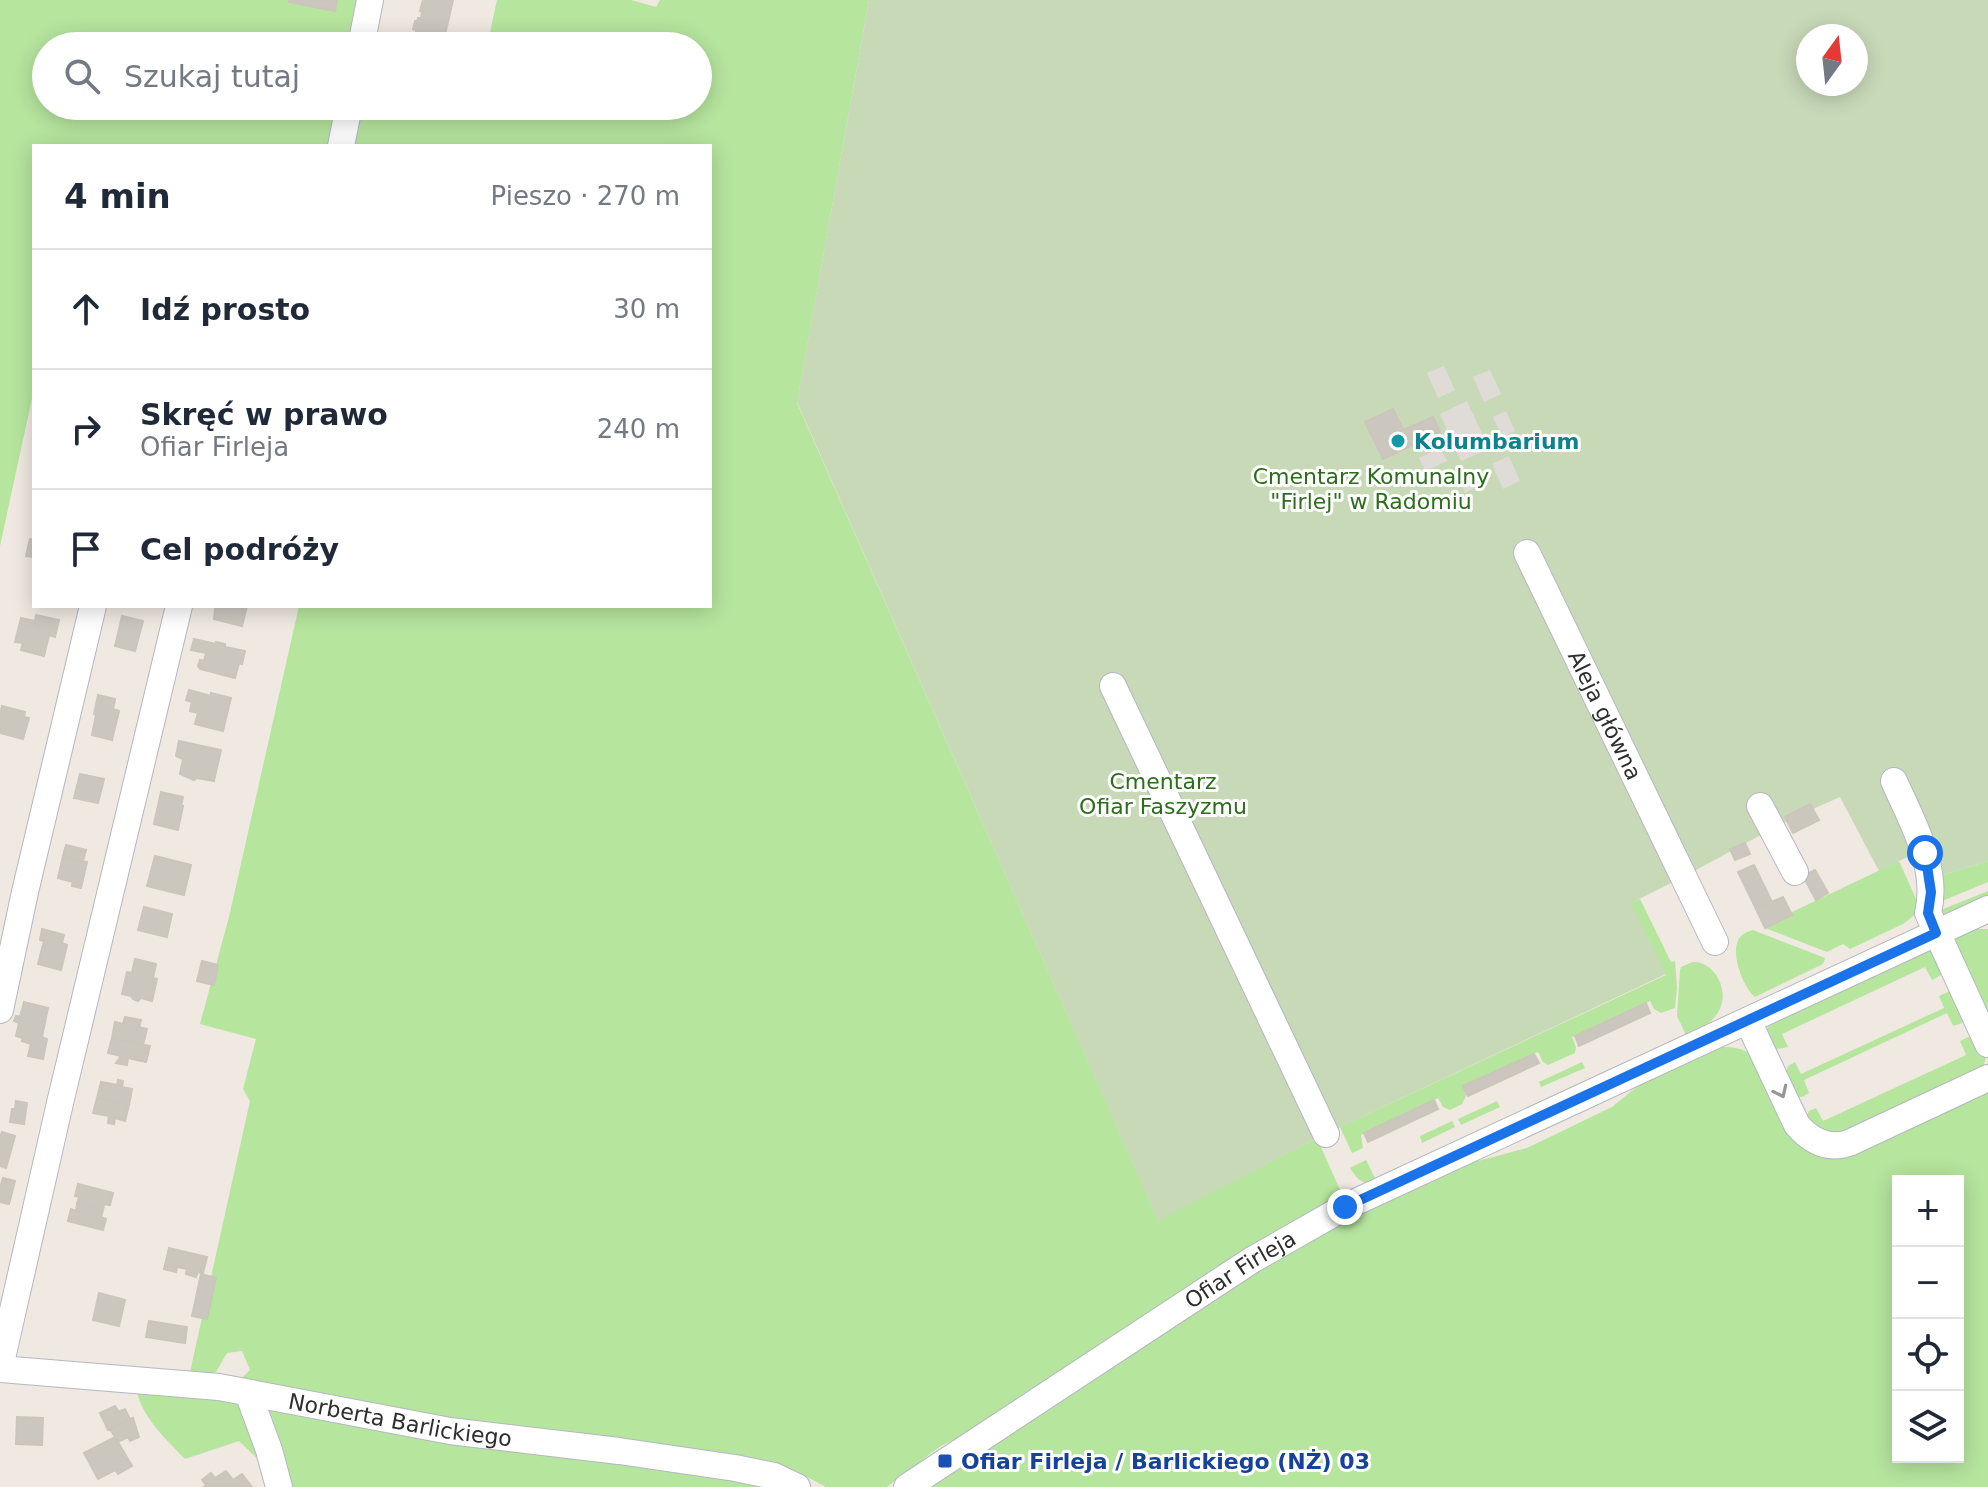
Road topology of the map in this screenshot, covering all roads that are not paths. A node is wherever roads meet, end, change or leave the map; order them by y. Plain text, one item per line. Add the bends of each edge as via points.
1 (370, 0) edge
2 (364, 32) edge
3 (346, 120) edge
4 (341, 144) edge
5 (1527, 553) dead end
6 (93, 608) edge
7 (179, 608) edge
8 (1113, 686) dead end
9 (1894, 781) dead end
10 (1760, 806) dead end
11 (1795, 872) dead end
12 (1982, 915) edge
13 (1936, 933) junction
14 (1715, 942) dead end
15 (0, 1010) edge
16 (1748, 1021) junction
17 (1988, 1044) edge
18 (1988, 1078) edge
19 (1326, 1134) dead end
20 (0, 1368) edge
21 (248, 1393) junction
22 (279, 1487) edge
23 (797, 1487) edge
24 (907, 1487) edge

1 - 2 street
3 - 4 street
5 - 14 street, Aleja główna
6 - 15 street
7 - 20 street
8 - 19 street
9 - 13 street via 1925,853 1931,892 1928,913
10 - 11 street
12 - 13 street, Ofiar Firleja
13 - 16 street, Ofiar Firleja
13 - 17 street
16 -> 18 street via 1797,1125 1828,1145 1849,1143
16 - 24 street, Ofiar Firleja via 1345,1207 1252,1260
20 - 21 street, Norberta Barlickiego
21 - 22 street
21 - 23 street, Norberta Barlickiego via 450,1431 735,1468

